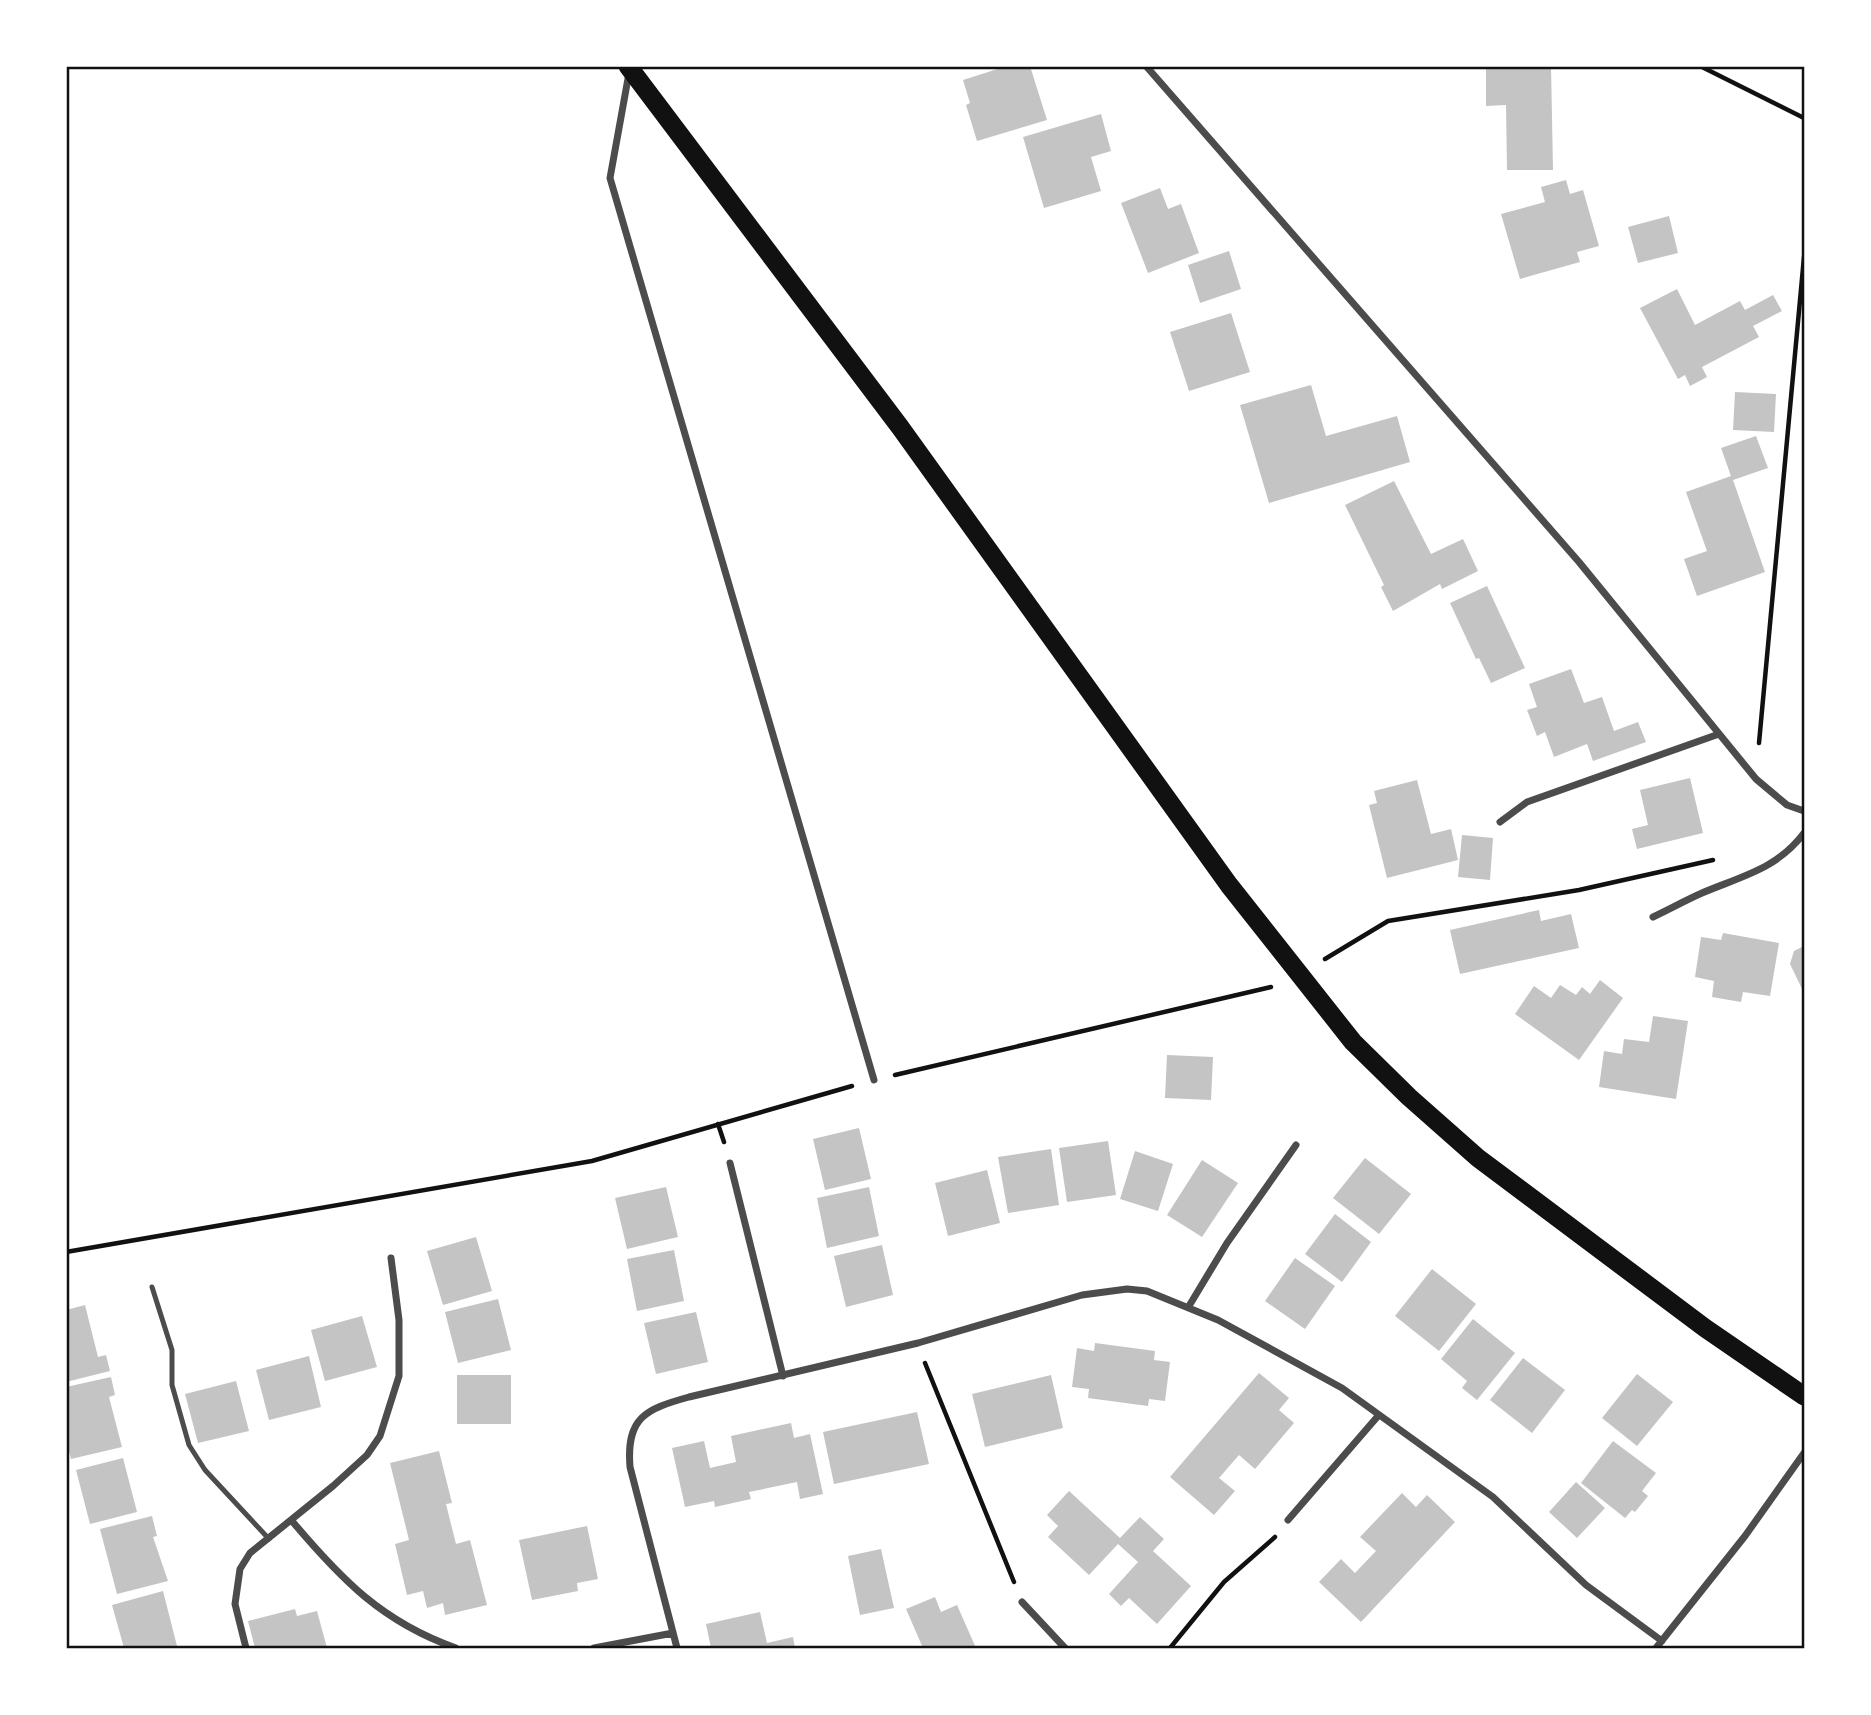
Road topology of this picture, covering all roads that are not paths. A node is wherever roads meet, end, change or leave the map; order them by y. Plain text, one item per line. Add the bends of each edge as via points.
1 (1146, 66) edge
2 (629, 67) edge
3 (1719, 734) junction
4 (1804, 811) edge
5 (1500, 822) dead end
6 (1804, 833) edge
7 (1653, 917) dead end
8 (874, 1080) road end
9 (1296, 1145) dead end
10 (730, 1163) dead end
11 (391, 1258) dead end
12 (152, 1287) dead end
13 (1189, 1306) junction
14 (783, 1376) junction
15 (1804, 1396) edge
16 (1378, 1416) junction
17 (1804, 1453) edge
18 (1288, 1520) road end
19 (292, 1521) junction
20 (269, 1539) junction
21 (1022, 1602) road end
22 (673, 1633) junction
23 (1662, 1640) junction
24 (246, 1648) edge
25 (456, 1648) edge
26 (594, 1648) edge
27 (677, 1648) edge
28 (1065, 1648) edge
29 (1656, 1648) edge

1 - 3 street via 1579,562
2 - 8 street via 610,178
2 - 15 highway via 900,427 1229,885 1353,1042 1478,1158
3 - 4 street via 1756,779 1787,805
3 - 5 street via 1527,802
6 - 7 street via 1774,863
9 - 13 street via 1227,1242
10 - 14 street
11 - 19 street via 399,1320 399,1376 380,1436 368,1455
12 - 20 lane via 172,1350 172,1385 190,1445 205,1471
13 - 14 street via 1147,1291 1082,1295
13 - 16 street via 1316,1371
14 - 22 street via 665,1404 640,1418 632,1430 630,1467
16 - 18 street
16 - 23 street via 1493,1497 1586,1585
17 - 23 street
19 - 20 street
19 - 25 street via 374,1606 428,1638
20 - 24 street via 250,1553 240,1569 235,1604
21 - 28 street
22 - 26 street
22 - 27 street
23 - 29 street

